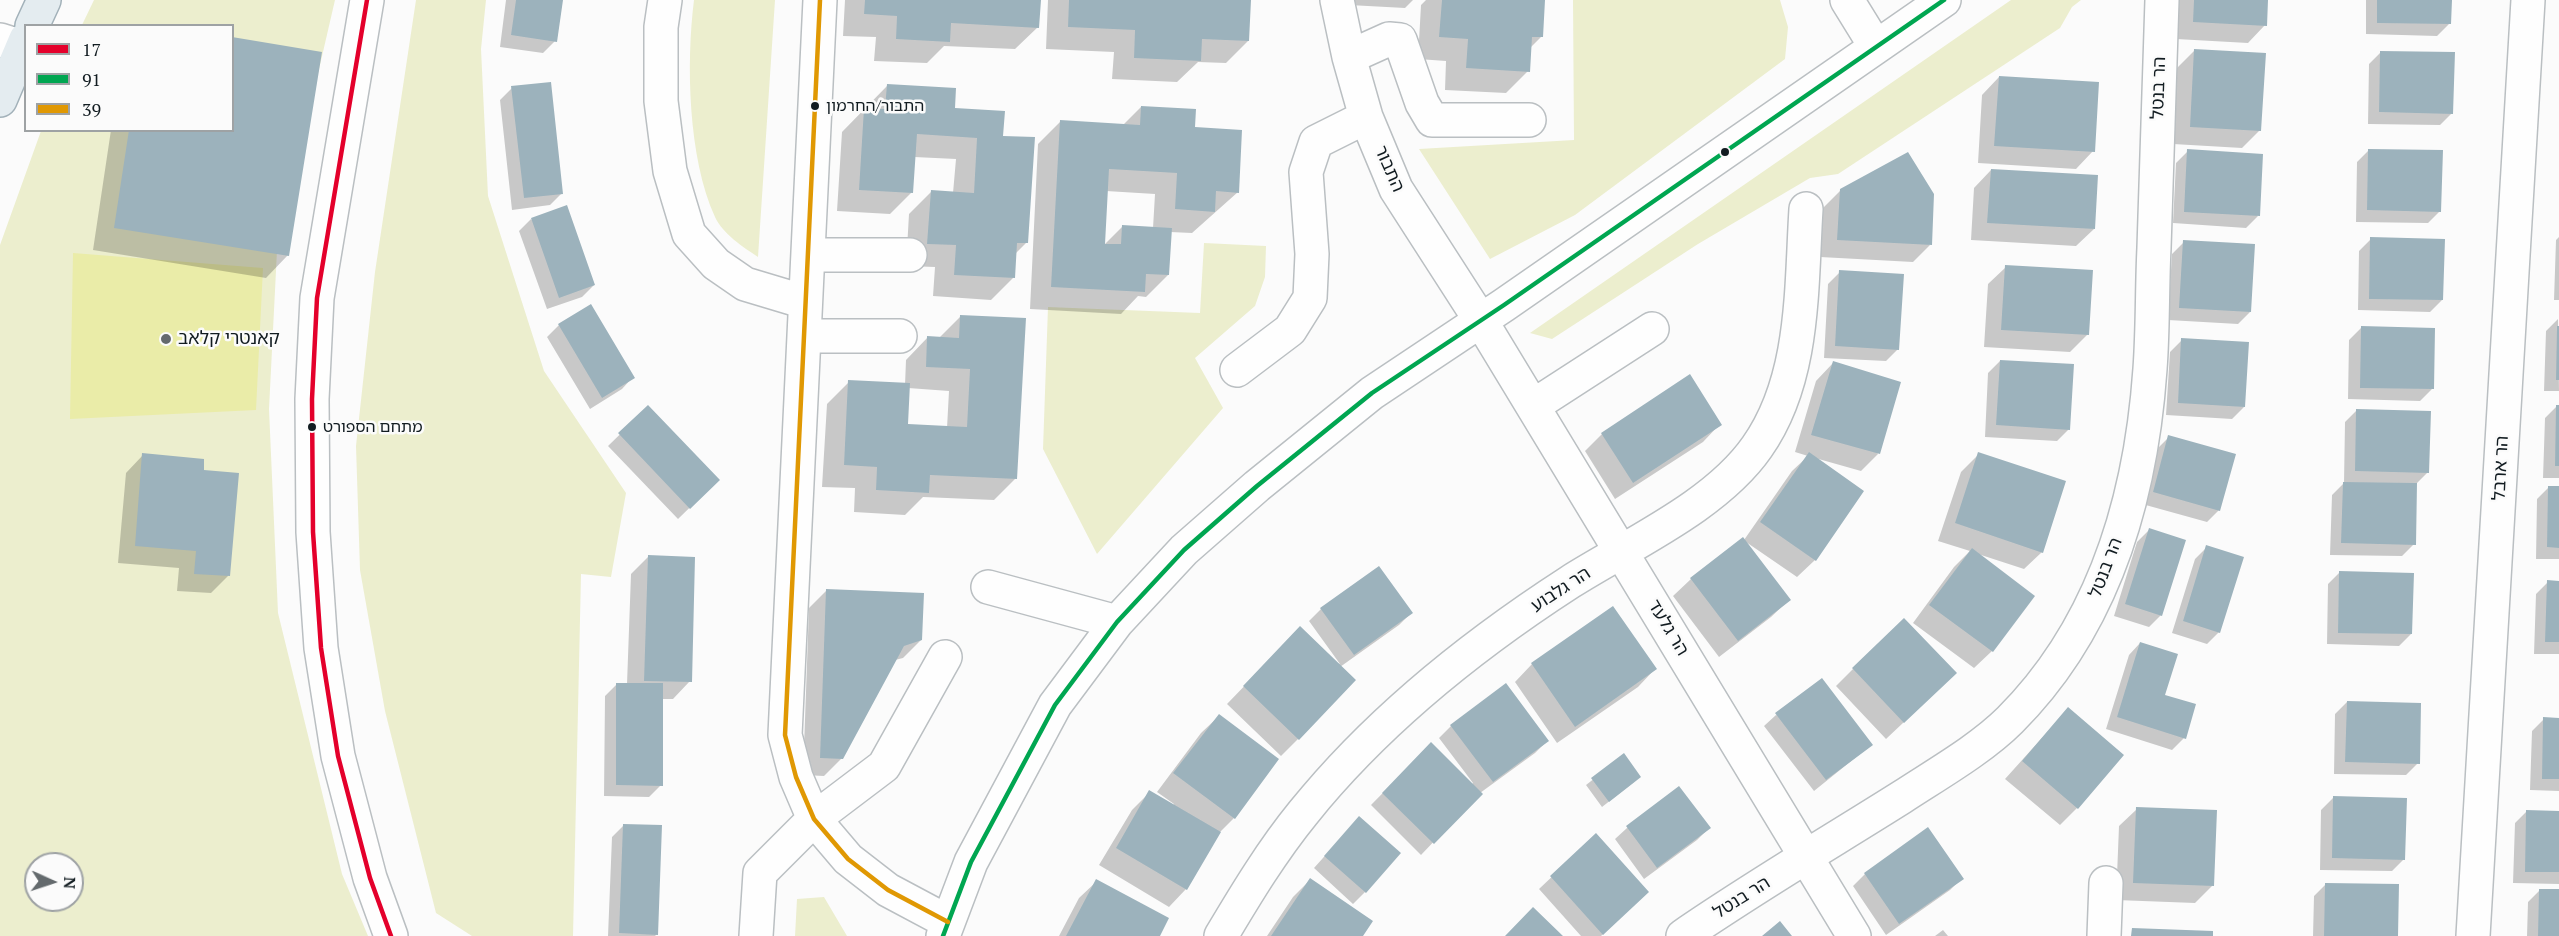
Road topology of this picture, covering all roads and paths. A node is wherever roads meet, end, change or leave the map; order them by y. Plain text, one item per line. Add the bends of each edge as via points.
1 (44, 0) edge
2 (367, 0) edge
3 (664, 0) edge
4 (820, 0) edge
5 (1337, 0) edge
6 (1846, 0) edge
7 (1944, 0) edge
8 (2162, 0) edge
9 (2528, 0) edge
10 (29, 24) edge
11 (20, 38) edge
12 (1876, 47) junction
13 (1349, 57) junction
14 (0, 100) edge
15 (1366, 117) junction
16 (1529, 120) dead end
17 (1806, 209) dead end
18 (809, 255) junction
19 (910, 255) dead end
20 (805, 302) junction
21 (1481, 321) junction
22 (1652, 329) dead end
23 (804, 336) junction
24 (900, 336) dead end
25 (1237, 370) dead end
26 (1533, 406) junction
27 (1622, 552) junction
28 (988, 587) dead end
29 (1117, 622) junction
30 (945, 657) dead end
31 (814, 819) junction
32 (1806, 858) junction
33 (2106, 883) dead end
34 (945, 929) edge
35 (391, 936) edge
36 (756, 936) edge
37 (1221, 936) edge
38 (1683, 936) edge
39 (1854, 936) edge
40 (2104, 936) edge
41 (2473, 936) edge

1 - 10 main road
2 - 35 street via 317,298 312,399 313,532 321,648 338,756 370,879
3 - 20 street via 661,101 669,171 689,234 716,264 746,284
4 - 18 street
5 - 13 street, התבור
6 - 12 street
7 - 12 street
8 - 32 street, הר בנטל via 2150,369 2128,509 2110,563 2083,626 2051,675 2008,722 1952,765
9 - 41 street, הר ארבל
11 - 14 main road
12 - 21 street
13 - 15 street, התבור
13 - 16 street via 1389,39 1400,40 1432,120
15 - 21 street, התבור via 1396,189
15 - 25 street via 1316,142 1306,172 1312,255 1310,297 1290,330
17 - 27 street, הר גלבוע via 1800,314 1792,366 1779,406 1757,447 1726,482
18 - 19 street
18 - 20 street
20 - 23 street
21 - 26 street, הר גלעד
21 - 29 street via 1372,393 1257,486 1184,550
22 - 26 street
23 - 24 street
23 - 31 street via 786,735 796,777
26 - 27 street, הר גלעד
27 - 32 street, הר גלעד
27 - 37 street, הר גלבוע via 1571,582 1458,662 1355,754 1302,813
28 - 29 street
29 - 34 street via 1055,705 971,862
30 - 31 street via 884,766
31 - 34 street via 848,860
31 - 36 street via 760,873
32 - 38 street, הר בנטל
32 - 39 street, הר גלעד
33 - 40 street

